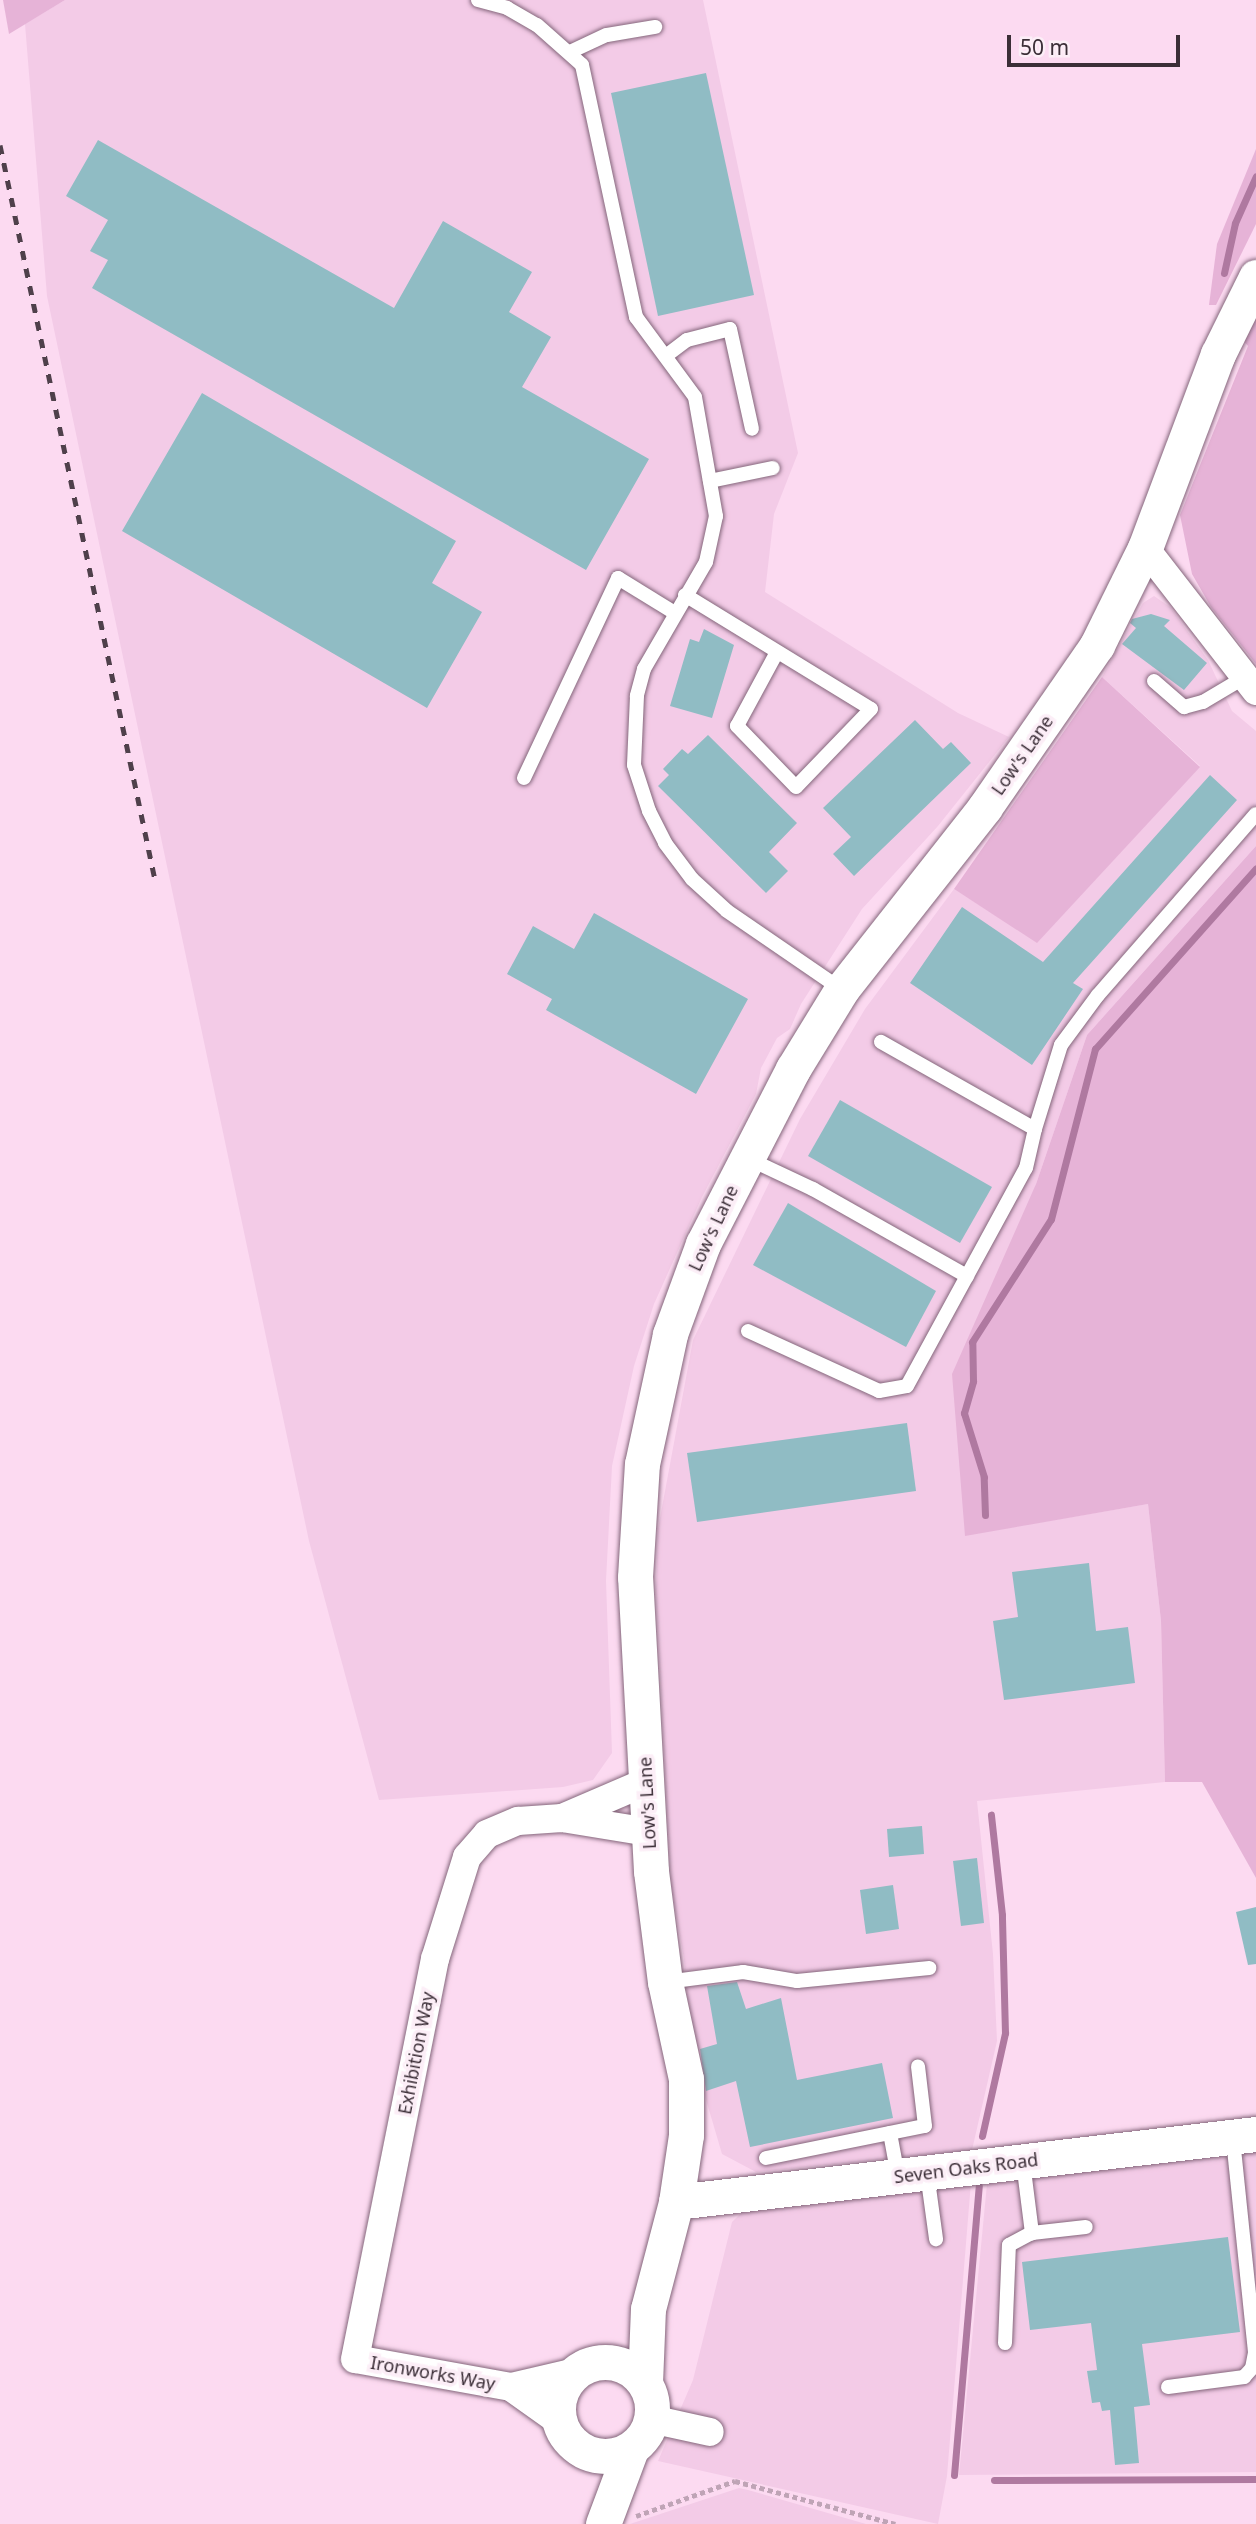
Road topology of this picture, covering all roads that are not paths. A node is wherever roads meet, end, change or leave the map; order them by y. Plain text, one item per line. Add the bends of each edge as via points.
1 (478, 0) edge
2 (655, 27) dead end
3 (572, 51) junction
4 (1256, 277) edge
5 (667, 355) junction
6 (752, 429) dead end
7 (773, 468) dead end
8 (710, 481) junction
9 (1145, 548) junction
10 (685, 596) junction
11 (675, 613) junction
12 (777, 652) junction
13 (1154, 681) dead end
14 (1250, 684) edge
15 (524, 778) dead end
16 (1256, 814) edge
17 (842, 989) junction
18 (881, 1042) dead end
19 (1035, 1129) junction
20 (747, 1158) junction
21 (967, 1276) junction
22 (748, 1331) dead end
23 (646, 1782) junction
24 (562, 1818) junction
25 (648, 1832) junction
26 (929, 1968) dead end
27 (665, 1982) junction
28 (918, 2066) dead end
29 (890, 2133) junction
30 (1245, 2135) edge
31 (766, 2158) dead end
32 (1023, 2161) junction
33 (913, 2174) junction
34 (676, 2202) junction
35 (1086, 2227) dead end
36 (1032, 2233) junction
37 (936, 2239) dead end
38 (648, 2309) junction
39 (1005, 2343) dead end
40 (355, 2359) joint
41 (589, 2367) junction
42 (645, 2383) junction
43 (511, 2387) junction
44 (1168, 2387) dead end
45 (651, 2419) junction
46 (560, 2423) junction
47 (710, 2432) dead end
48 (631, 2449) junction
49 (586, 2452) junction
50 (611, 2520) edge

1 - 3 lane via 507,8
2 - 3 lane via 607,35
3 - 5 lane via 582,65 630,299 641,326
4 - 9 street, Low's Lane via 1218,354
5 - 6 lane via 687,340 730,329
5 - 8 lane via 695,397
7 - 8 lane
8 - 10 lane via 716,516 713,535 706,562
9 - 14 street
9 - 17 street, Low's Lane via 1097,645 1035,738
10 - 11 lane
10 - 12 lane
11 - 15 lane via 618,578
11 - 17 lane via 644,669 637,696 634,765 649,811 665,843 692,879 727,911
12 - 12 lane via 871,709 796,786 737,726
13 - 14 lane via 1184,707
16 - 19 lane via 1098,995 1061,1045
17 - 20 street, Low's Lane
18 - 19 lane
19 - 21 lane via 1026,1168
20 - 21 lane via 813,1189
20 - 23 street, Low's Lane via 691,1276 649,1414 635,1548
21 - 22 lane via 906,1386 879,1391
23 - 24 street, Exhibition Way
23 - 25 street, Low's Lane
24 - 25 street, Exhibition Way
24 - 40 street, Exhibition Way via 498,1826 476,1844 460,1872 435,1959
25 - 27 street, Low's Lane
26 - 27 lane via 797,1980 743,1972
27 - 34 street, Low's Lane via 686,2079 686,2135
28 - 29 lane via 928,2122
29 - 31 lane
29 - 33 lane
30 - 32 street, Seven Oaks Road
30 - 44 lane via 1252,2368 1244,2377
32 - 33 street, Seven Oaks Road
32 - 36 lane
33 - 34 street, Seven Oaks Road
33 - 37 lane
34 - 38 street, Low's Lane
35 - 36 lane
36 - 39 lane via 1009,2245
38 - 41 street, Low's Lane
38 - 42 street, Low's Lane
40 - 43 street, Ironworks Way
41 - 42 street via 626,2367
41 - 43 street, Ironworks Way
41 - 46 street, Low's Lane via 560,2395
42 - 45 street, Low's Lane
43 - 46 street, Ironworks Way
45 - 47 street
45 - 48 street
46 - 49 street via 575,2445
48 - 49 street via 617,2455
48 - 50 street
49 - 50 street

